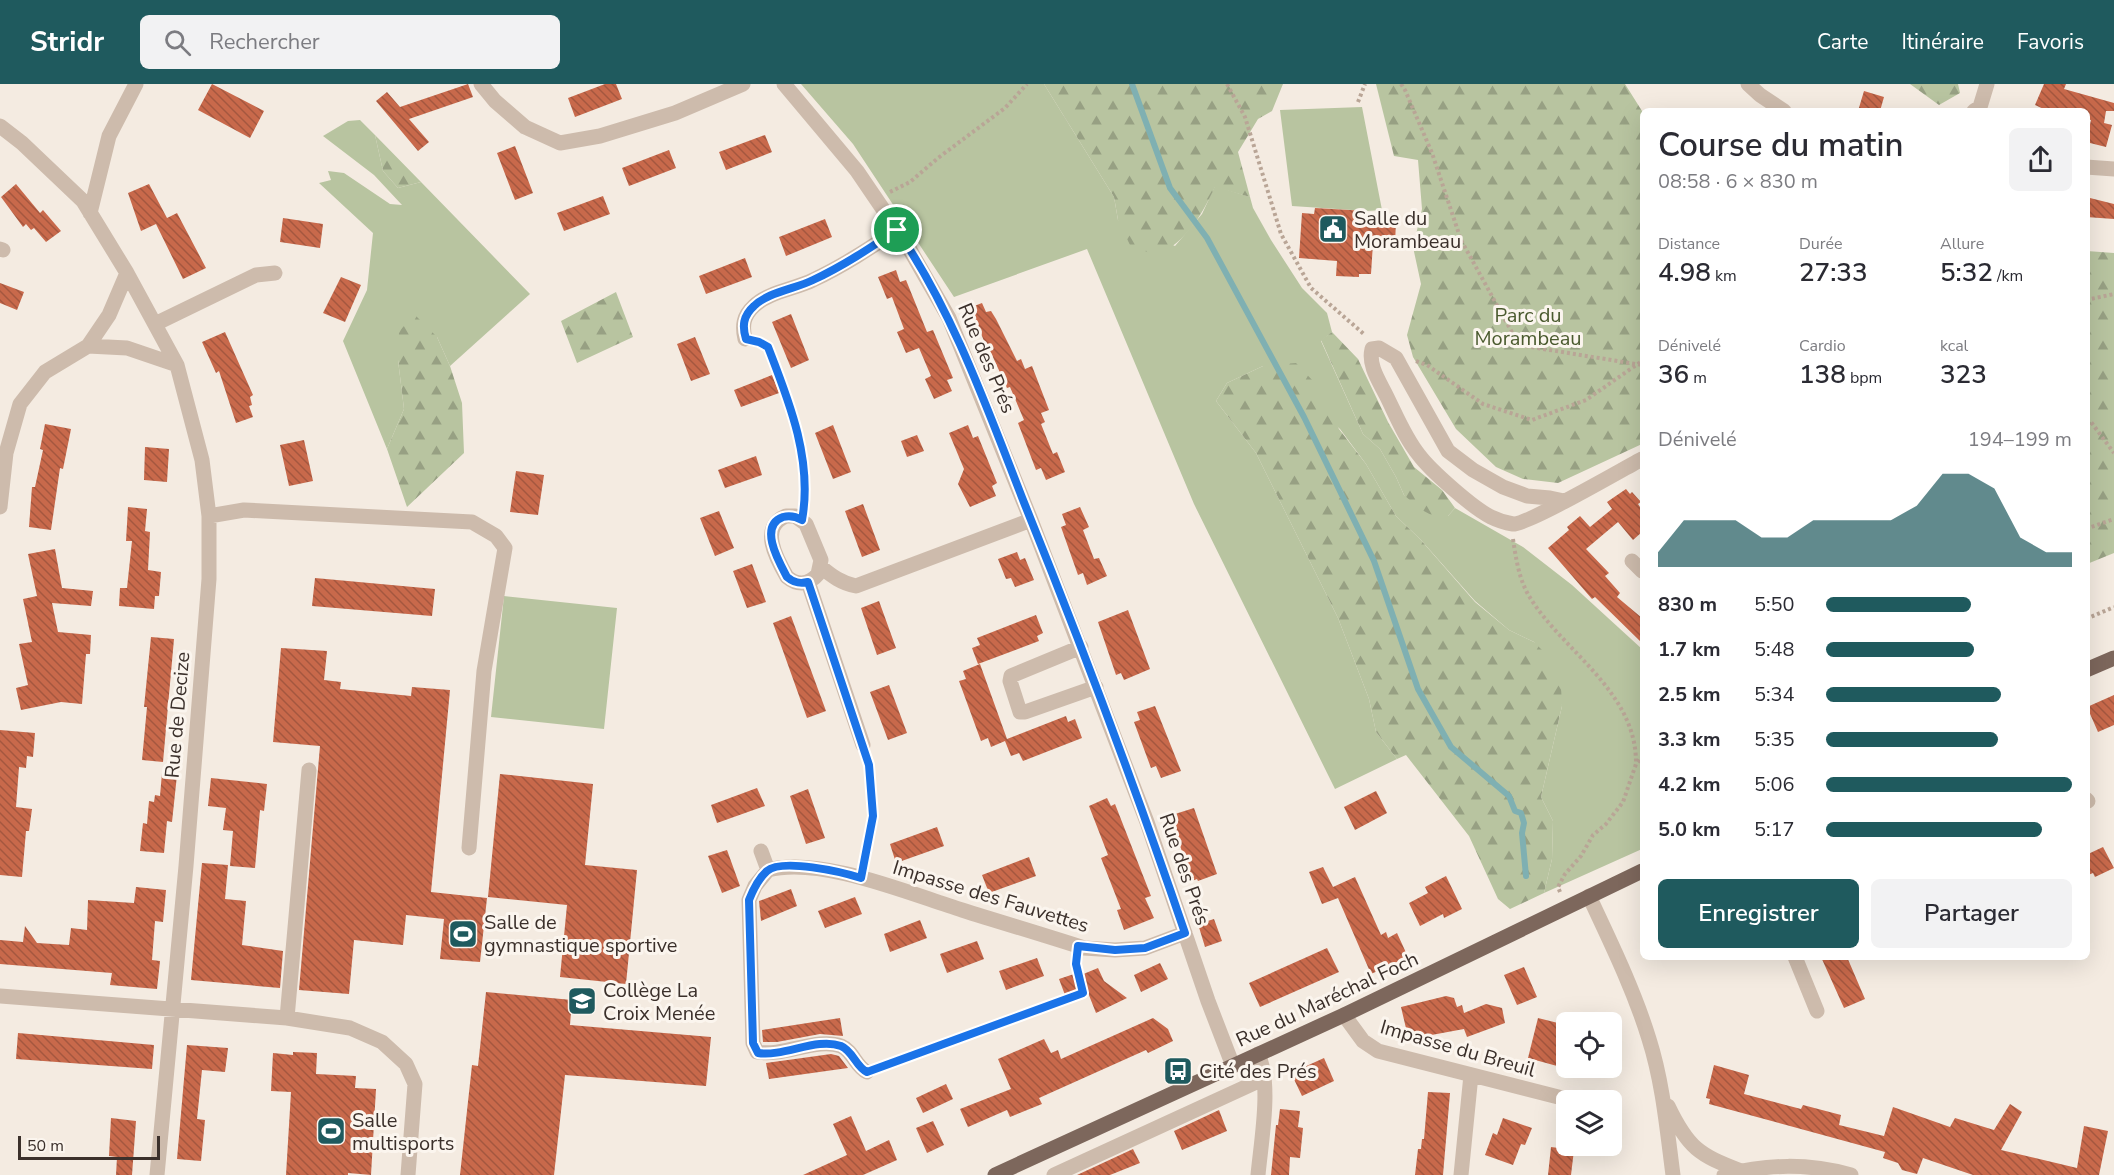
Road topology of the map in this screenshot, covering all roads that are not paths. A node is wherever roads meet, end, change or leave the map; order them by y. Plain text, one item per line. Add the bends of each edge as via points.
1 (136, 84) edge
2 (481, 84) edge
3 (743, 84) edge
4 (784, 84) edge
5 (1748, 84) edge
6 (1987, 84) edge
7 (1780, 108) edge
8 (1981, 108) edge
9 (0, 126) edge
10 (2090, 167) edge
11 (2114, 169) edge
12 (90, 213) junction
13 (897, 230) junction
14 (128, 273) junction
15 (275, 273) dead end
16 (155, 324) junction
17 (746, 339) road end
18 (88, 346) junction
19 (177, 364) junction
20 (3, 452) edge
21 (1640, 460) edge
22 (1564, 501) junction
23 (0, 507) edge
24 (209, 516) junction
25 (1031, 520) junction
26 (821, 567) junction
27 (808, 582) junction
28 (1081, 647) junction
29 (2114, 658) edge
30 (2090, 668) edge
31 (1096, 687) junction
32 (863, 745) road end
33 (309, 770) dead end
34 (469, 848) dead end
35 (761, 851) dead end
36 (768, 870) junction
37 (1640, 873) edge
38 (1588, 896) junction
39 (1185, 933) junction
40 (1796, 960) edge
41 (0, 996) edge
42 (172, 1010) junction
43 (1817, 1011) dead end
44 (1344, 1015) junction
45 (287, 1018) junction
46 (1258, 1054) junction
47 (1233, 1066) junction
48 (867, 1072) road end
49 (1471, 1075) junction
50 (1263, 1080) junction
51 (1661, 1092) junction
52 (1556, 1096) edge
53 (1741, 1171) junction
54 (1847, 1174) edge
55 (157, 1175) edge
56 (408, 1175) edge
57 (994, 1175) edge
58 (1054, 1175) edge
59 (1258, 1175) edge
60 (1461, 1175) edge
61 (1673, 1175) edge
62 (1724, 1175) edge

1 - 12 street via 109,136
2 - 3 street via 525,127 560,143 600,136 664,116
4 - 13 street, Rue des Prés via 857,171
5 - 7 street
6 - 8 street
9 - 12 street, Rue de Decize via 83,201
10 - 11 street
12 - 14 street, Rue de Decize
13 - 17 street via 846,264 755,304 744,320
13 - 25 street, Rue des Prés via 948,318
14 - 16 street, Rue de Decize
14 - 18 street via 109,315
15 - 16 street via 256,275
16 - 19 street, Rue de Decize
18 - 19 street via 128,348
18 - 20 street via 45,372 20,404
19 - 24 street, Rue de Decize via 202,460
20 - 23 street
21 - 22 street
22 - 22 street via 1527,496 1503,487 1448,451 1396,358 1379,348 1372,349 1370,358 1376,375 1407,438 1419,456 1463,497 1492,518 1515,524
24 - 34 street via 244,510 472,522 496,536 505,548 484,671
24 - 42 street, Rue de Decize via 209,579
25 - 26 street via 856,586 836,579
25 - 28 street, Rue des Prés
26 - 27 street
26 - 27 street via 802,520 795,516 778,519 771,540 787,577 800,584
27 - 32 street
28 - 31 street, Rue des Prés
28 - 31 street via 1011,676 1020,712
29 - 30 main road
31 - 39 street, Rue des Prés
33 - 45 street
35 - 36 street
36 - 39 street, Impasse des Fauvettes via 806,866 861,878 1078,946 1145,948
36 - 48 street via 749,900 753,1043 758,1053 770,1055 826,1044 841,1046
37 - 38 main road, Rue du Maréchal Foch
38 - 44 main road, Rue du Maréchal Foch
38 - 51 street via 1650,1040
39 - 47 street, Rue des Prés
40 - 43 street
41 - 42 street
42 - 45 street
42 - 55 street, Rue de Decize
44 - 46 main road, Rue du Maréchal Foch
44 - 49 street, Impasse du Breuil via 1363,1041 1378,1051
45 - 56 street via 350,1028 382,1042 406,1064 415,1084
46 - 47 main road, Rue du Maréchal Foch
46 - 50 street
47 - 57 main road, Rue du Maréchal Foch
49 - 52 street, Impasse du Breuil
49 - 60 street
50 - 58 street
50 - 59 street via 1265,1101
51 - 53 street via 1680,1132 1697,1150
51 - 61 street
53 - 54 street via 1792,1165
53 - 62 street

